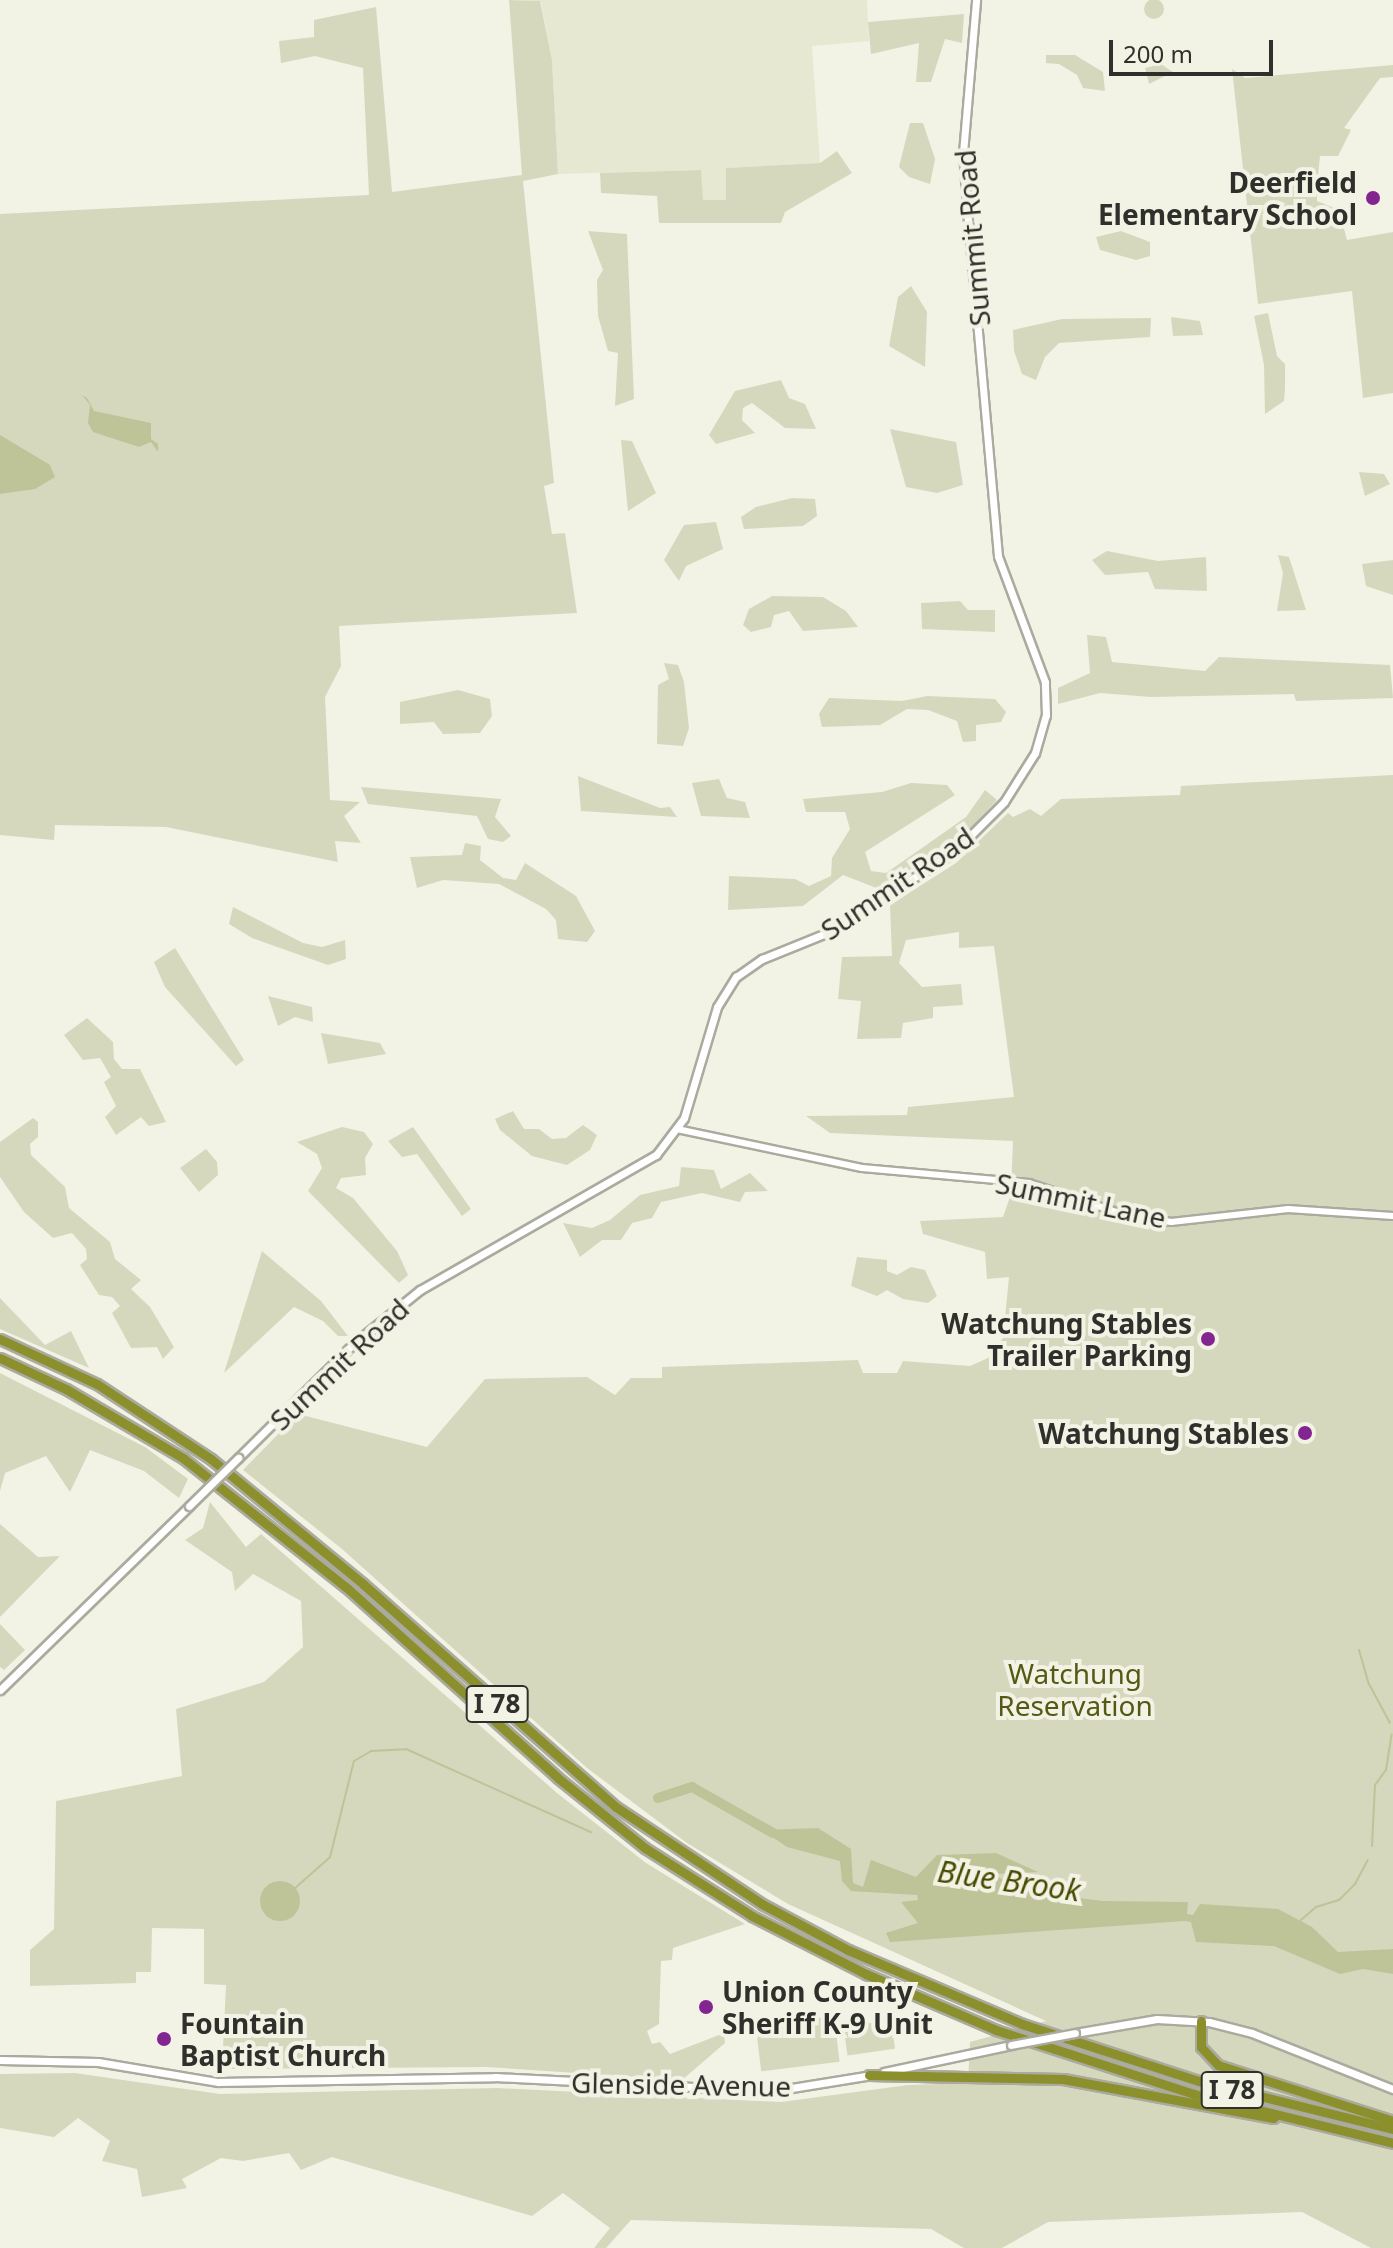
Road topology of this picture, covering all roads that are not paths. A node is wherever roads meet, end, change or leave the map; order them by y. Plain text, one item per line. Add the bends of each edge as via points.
1 (976, 0) edge
2 (677, 1129) junction
3 (1393, 1216) edge
4 (0, 1339) edge
5 (0, 1358) edge
6 (0, 1690) edge
7 (1201, 2021) junction
8 (0, 2060) edge
9 (869, 2075) junction
10 (1393, 2089) edge
11 (1277, 2117) junction
12 (1393, 2121) edge
13 (1393, 2129) edge
14 (1393, 2143) edge

1 - 2 main road, Summit Road via 963,153 995,531 1006,588 1042,665 1043,732 1004,802 955,851 831,931 762,959 736,977 717,1007 689,1106
2 - 3 street, Summit Lane via 862,1168 1029,1183 1122,1214 1171,1222 1288,1209
2 - 6 main road, Summit Road, bridge via 636,1169 420,1290 353,1344
4 - 13 highway, I 78 via 97,1384 211,1459 363,1584 616,1807 762,1904 848,1950 1022,2024 1199,2081
5 - 11 highway, I 78 via 66,1389 183,1458 346,1587 590,1804 678,1871 752,1916 866,1974 996,2030
7 - 9 main road, Glenside Avenue, bridge via 1143,2020
7 - 10 main road, Glenside Avenue via 1252,2033
7 - 12 highway via 1201,2047 1218,2065
8 - 9 main road, Glenside Avenue via 98,2062 218,2082 495,2077 773,2091
9 - 11 highway via 1036,2076 1139,2090 1265,2120
11 - 14 highway, I 78

